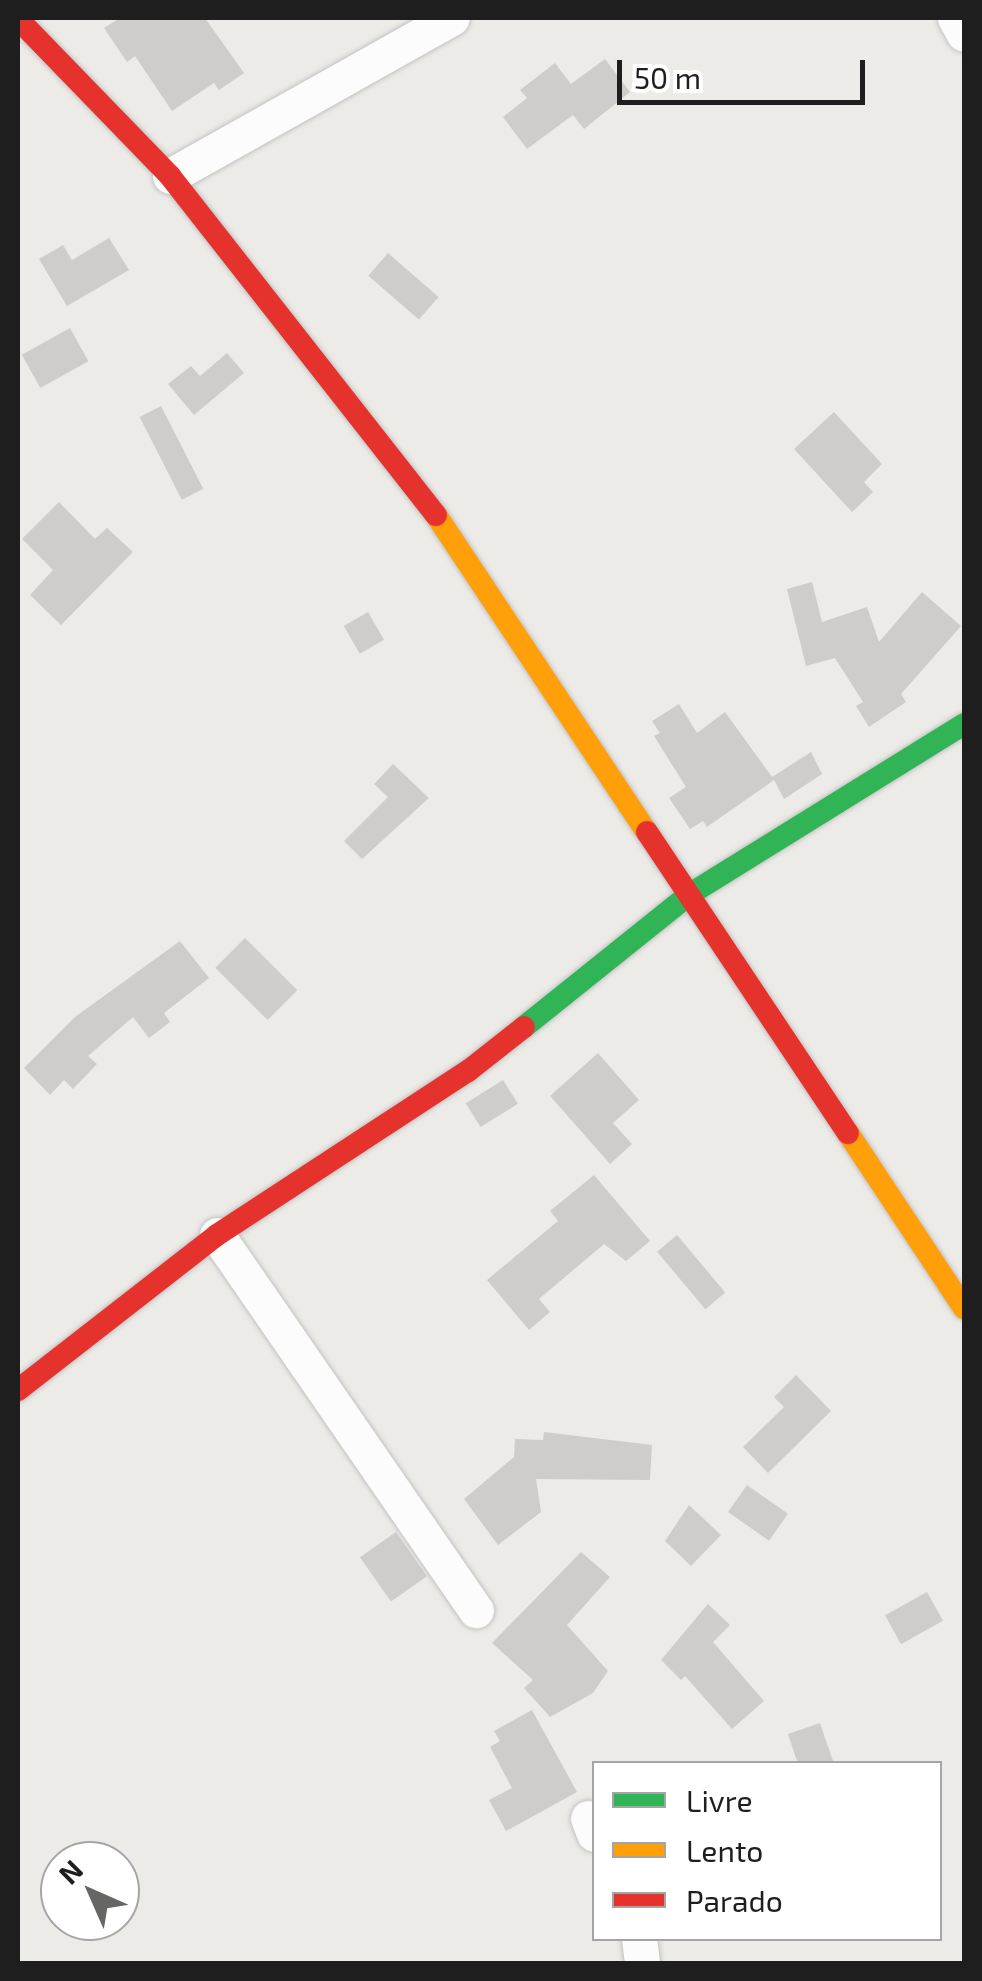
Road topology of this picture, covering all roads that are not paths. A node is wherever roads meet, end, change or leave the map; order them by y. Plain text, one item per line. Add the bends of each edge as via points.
1 (452, 18) edge
2 (956, 18) edge
3 (18, 19) edge
4 (964, 34) edge
5 (170, 176) junction
6 (964, 724) edge
7 (690, 894) junction
8 (217, 1235) junction
9 (964, 1308) edge
10 (18, 1390) edge
11 (476, 1610) dead end

1 - 5 street
2 - 4 street
3 - 5 street
5 - 7 street via 418,488
6 - 7 street
7 - 8 street via 468,1071
7 - 9 street
8 - 10 street
8 - 11 street

